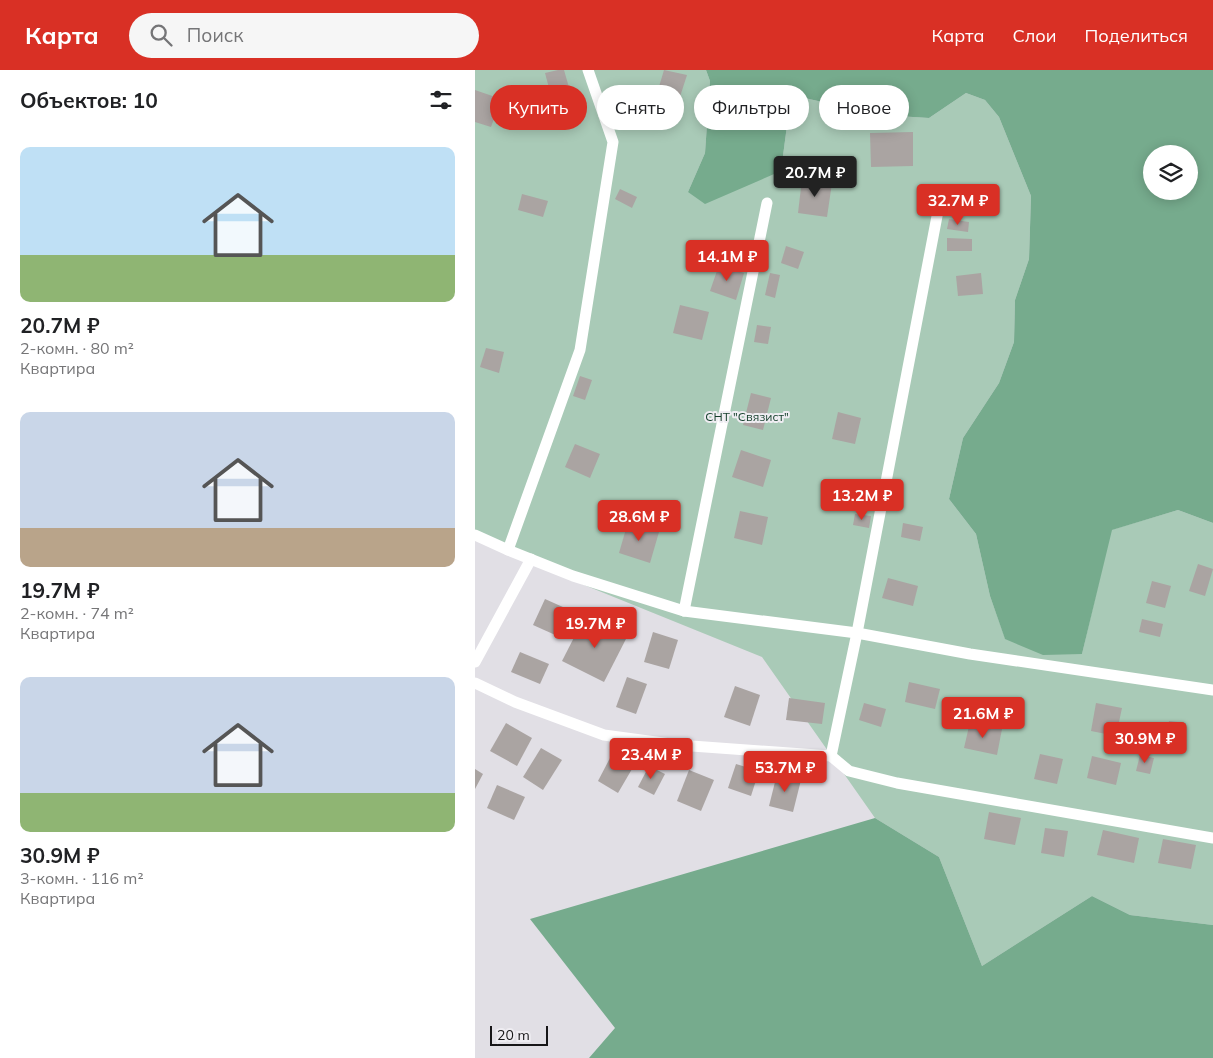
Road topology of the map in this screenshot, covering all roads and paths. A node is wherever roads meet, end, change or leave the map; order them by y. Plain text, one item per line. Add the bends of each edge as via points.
1 (588, 70) edge
2 (767, 203) dead end
3 (939, 211) dead end
4 (475, 535) edge
5 (508, 550) junction
6 (531, 559) junction
7 (683, 611) junction
8 (857, 633) junction
9 (475, 662) edge
10 (475, 683) edge
11 (1213, 690) edge
12 (831, 756) junction
13 (1213, 838) edge

1 - 5 lane via 613,142 580,350
2 - 7 lane
3 - 8 lane
4 - 5 lane
5 - 6 lane
6 - 7 lane
6 - 9 lane
7 - 8 lane
8 - 11 lane via 970,654
8 - 12 lane
10 - 12 lane via 515,702 604,735 678,745
12 - 13 lane via 849,771 897,783

